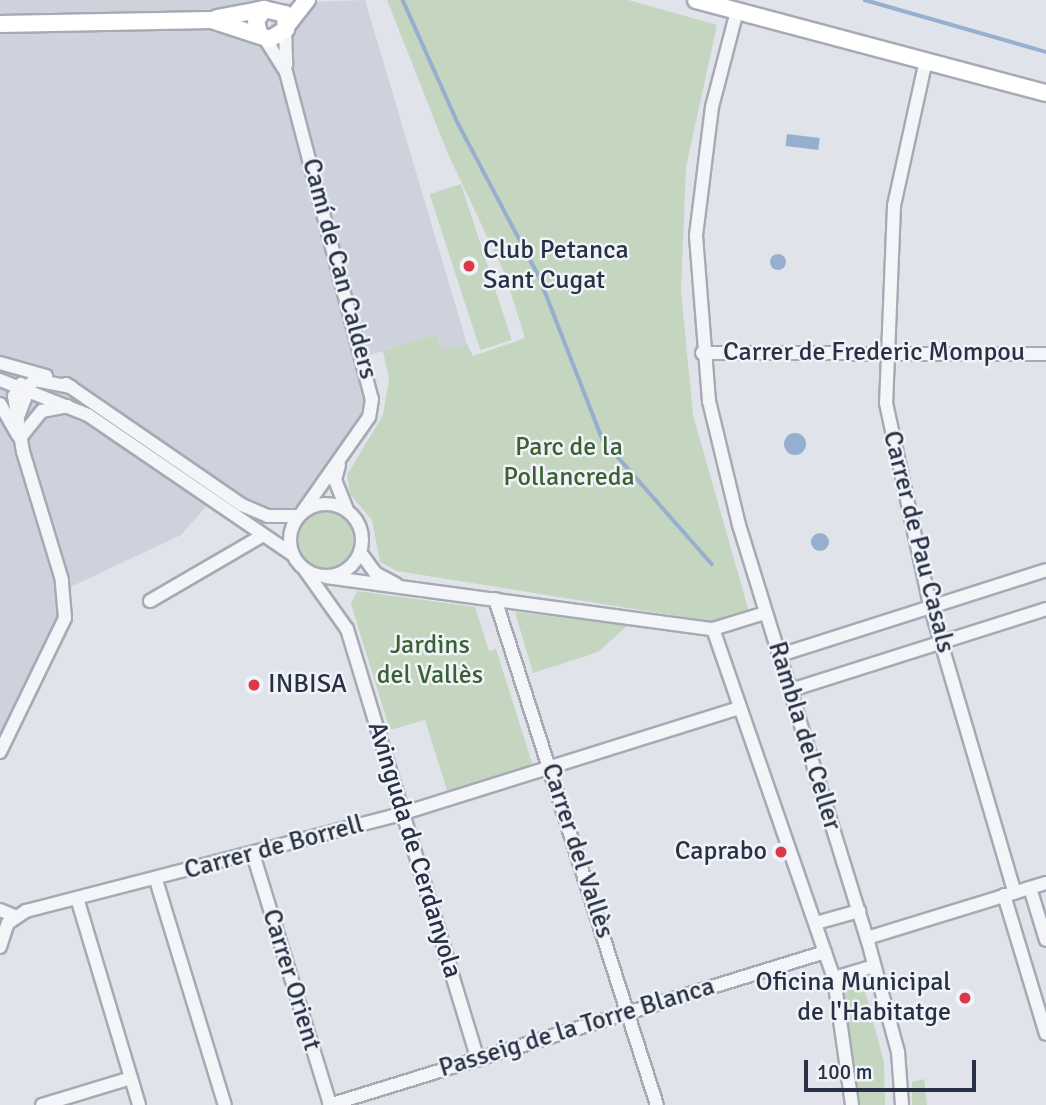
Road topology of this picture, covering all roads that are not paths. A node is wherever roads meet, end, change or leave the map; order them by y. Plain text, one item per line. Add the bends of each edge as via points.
1 (286, 0) edge
2 (307, 0) edge
3 (696, 0) edge
4 (267, 8) junction
5 (737, 11) junction
6 (211, 20) junction
7 (0, 24) edge
8 (286, 27) junction
9 (262, 35) junction
10 (926, 60) junction
11 (286, 72) junction
12 (1046, 93) edge
13 (702, 353) junction
14 (887, 353) junction
15 (1046, 354) edge
16 (0, 363) edge
17 (0, 369) edge
18 (0, 380) edge
19 (22, 386) junction
20 (71, 387) junction
21 (0, 404) edge
22 (71, 406) junction
23 (20, 438) junction
24 (340, 458) junction
25 (348, 510) junction
26 (301, 513) junction
27 (260, 537) junction
28 (360, 552) junction
29 (293, 555) junction
30 (305, 570) junction
31 (1046, 570) edge
32 (326, 576) junction
33 (400, 586) junction
34 (495, 599) junction
35 (150, 601) dead end
36 (930, 605) junction
37 (1046, 609) edge
38 (765, 613) junction
39 (713, 629) junction
40 (942, 643) junction
41 (780, 655) junction
42 (792, 690) junction
43 (740, 708) junction
44 (0, 751) edge
45 (550, 767) junction
46 (404, 813) junction
47 (253, 854) junction
48 (156, 880) junction
49 (1046, 883) edge
50 (1030, 888) junction
51 (1009, 894) junction
52 (77, 898) junction
53 (0, 910) edge
54 (859, 911) junction
55 (11, 919) junction
56 (816, 923) junction
57 (867, 939) junction
58 (1046, 940) edge
59 (0, 947) edge
60 (825, 952) junction
61 (874, 966) junction
62 (834, 978) junction
63 (629, 1012) junction
64 (1046, 1034) edge
65 (478, 1059) junction
66 (131, 1078) junction
67 (42, 1105) edge
68 (139, 1105) edge
69 (225, 1105) edge
70 (330, 1105) edge
71 (657, 1105) edge
72 (852, 1105) edge
73 (902, 1105) edge

1 - 4 main road
2 - 8 main road
3 - 5 main road
4 - 6 main road
4 - 8 main road via 281,10
4 - 9 main road via 256,21
5 - 10 main road
5 - 13 street via 701,175 696,236
6 - 7 main road
6 - 9 main road
8 - 9 main road
8 - 11 street, Camí de Can Calders
9 - 11 street, Camí de Can Calders
10 - 12 main road
10 - 14 street, Carrer de Pau Casals via 894,206
11 - 24 street, Camí de Can Calders via 371,386 369,417
13 - 14 street, Carrer de Frederic Mompou
13 - 38 street via 724,476
14 - 15 street, Carrer de Frederic Mompou
14 - 36 street, Carrer de Pau Casals via 886,403 898,481
16 - 20 street
17 - 19 street
18 - 19 street
19 - 20 street via 35,380
19 - 22 street
19 - 23 street via 27,393 19,414
20 - 26 street via 242,505 268,516
21 - 23 street
22 - 23 street via 42,411
22 - 27 street
23 - 44 street via 62,580 65,618
24 - 25 street via 335,480
24 - 26 street, Camí de Can Calders
25 - 26 street via 325,503
25 - 28 street via 361,529
26 - 29 street via 289,539
27 - 29 street
27 - 35 street
28 - 32 street via 347,570
28 - 33 street, Rambla del Celler via 375,573
29 - 30 street
30 - 32 street
30 - 46 street, Avinguda de Cerdanyola via 346,629
31 - 36 street
32 - 33 street, Rambla del Celler
33 - 34 street, Rambla del Celler
34 - 39 street, Rambla del Celler
34 - 45 street, Carrer del Vallès
36 - 40 street, Carrer de Pau Casals
36 - 41 street
37 - 40 street
38 - 39 street, Rambla del Celler
38 - 41 street, Rambla del Celler
39 - 43 street, Rambla del Celler
40 - 42 street
40 - 51 street, Carrer de Pau Casals
41 - 42 street, Rambla del Celler
42 - 54 street, Rambla del Celler
43 - 45 street, Carrer de Borrell
43 - 56 street, Rambla del Celler
45 - 46 street, Carrer de Borrell
45 - 63 street, Carrer del Vallès
46 - 47 street, Carrer de Borrell
46 - 65 street, Avinguda de Cerdanyola
47 - 48 street, Carrer de Borrell
47 - 70 street, Carrer Orient
48 - 52 street, Carrer de Borrell
48 - 69 street
49 - 50 street
50 - 51 street
50 - 58 street
51 - 57 street
51 - 64 street, Carrer de Pau Casals
52 - 55 street, Carrer de Borrell
52 - 66 street
53 - 55 street
54 - 56 street
54 - 57 street, Rambla del Celler
55 - 59 street
56 - 60 street, Rambla del Celler
57 - 61 street, Rambla del Celler
60 - 62 street, Rambla del Celler
60 - 63 street, Passeig de la Torre Blanca
61 - 62 street
61 - 73 street, Rambla del Celler via 898,1052
62 - 72 street, Rambla del Celler
63 - 65 street, Passeig de la Torre Blanca
63 - 71 street, Carrer del Vallès
65 - 70 street, Passeig de la Torre Blanca
66 - 67 street
66 - 68 street

